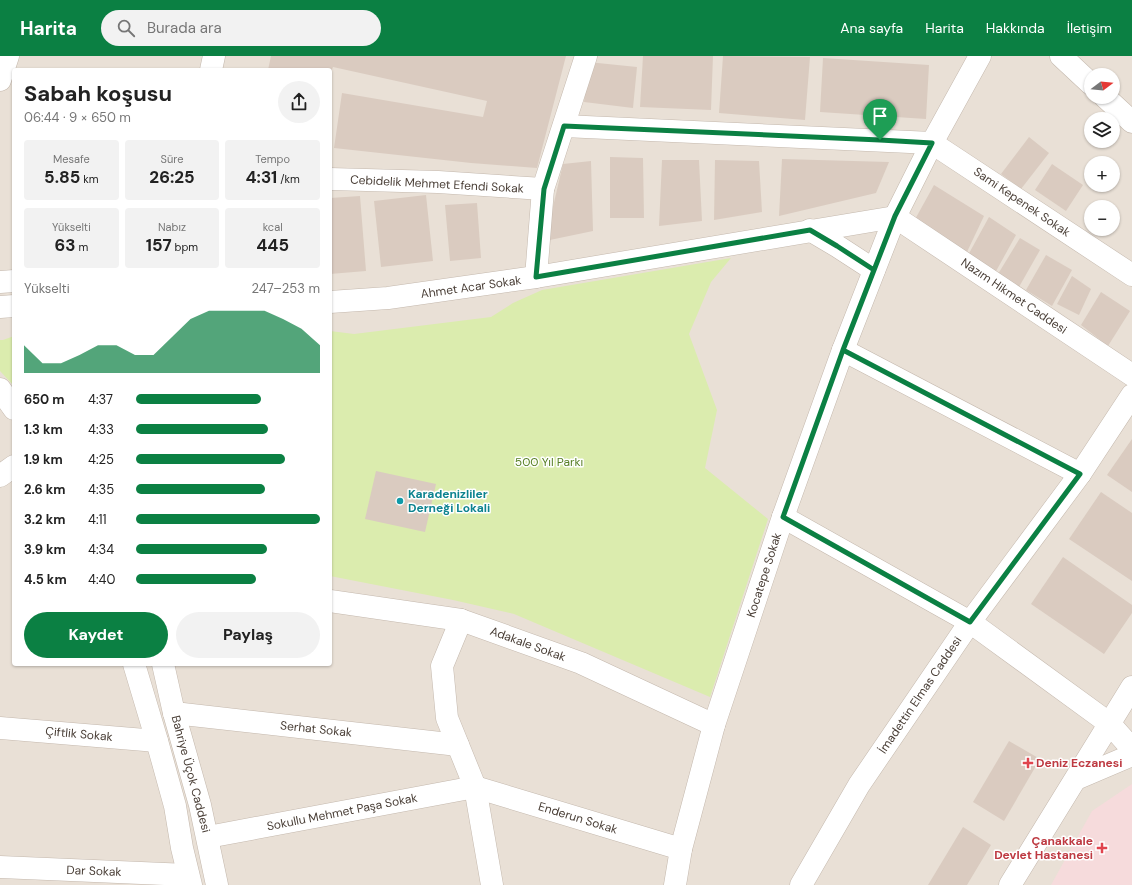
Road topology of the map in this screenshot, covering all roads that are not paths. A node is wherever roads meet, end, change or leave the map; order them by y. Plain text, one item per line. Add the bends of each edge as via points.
1 (8, 56) edge
2 (214, 56) edge
3 (586, 56) edge
4 (980, 56) edge
5 (1061, 56) edge
6 (211, 68) edge
7 (1084, 77) edge
8 (0, 81) edge
9 (12, 86) edge
10 (1113, 104) edge
11 (1132, 122) edge
12 (564, 126) junction
13 (932, 143) junction
14 (332, 179) edge
15 (544, 189) junction
16 (895, 216) junction
17 (810, 230) junction
18 (874, 270) junction
19 (1132, 275) edge
20 (536, 277) junction
21 (12, 281) edge
22 (0, 282) edge
23 (332, 302) edge
24 (12, 306) edge
25 (0, 307) edge
26 (843, 350) junction
27 (1132, 374) edge
28 (0, 389) edge
29 (1132, 395) edge
30 (12, 406) edge
31 (12, 467) edge
32 (1080, 474) junction
33 (0, 476) edge
34 (783, 517) junction
35 (332, 601) edge
36 (461, 620) junction
37 (970, 622) junction
38 (135, 666) edge
39 (163, 666) edge
40 (1132, 687) edge
41 (174, 713) junction
42 (1110, 724) junction
43 (714, 725) junction
44 (0, 728) edge
45 (157, 741) junction
46 (458, 744) junction
47 (1132, 749) edge
48 (1132, 755) edge
49 (1076, 780) junction
50 (475, 787) junction
51 (208, 837) junction
52 (681, 849) junction
53 (0, 867) edge
54 (190, 880) edge
55 (217, 885) edge
56 (492, 885) edge
57 (675, 885) edge
58 (801, 885) edge
59 (1010, 885) edge

1 - 8 street
2 - 6 street
3 - 12 street
4 - 13 street, Kocatepe Sokak
5 - 7 street
8 - 9 street
10 - 11 street
12 - 13 street
12 - 15 street
13 - 16 street, Kocatepe Sokak
13 - 19 street, Sami Kepenek Sokak
14 - 15 street, Cebidelik Mehmet Efendi Sokak via 438,182
15 - 20 street
16 - 17 street, Ahmet Acar Sokak
16 - 18 street, Kocatepe Sokak
16 - 27 street, Nazım Hikmet Caddesi
17 - 18 street
17 - 20 street, Ahmet Acar Sokak
18 - 26 street, Kocatepe Sokak
20 - 23 street, Ahmet Acar Sokak via 388,298
21 - 22 street
24 - 25 street
26 - 32 street
26 - 34 street, Kocatepe Sokak
28 - 30 street
29 - 32 street, İmadettin Elmas Caddesi
31 - 33 street
32 - 37 street, İmadettin Elmas Caddesi
34 - 37 street
34 - 43 street, Kocatepe Sokak
35 - 36 street, Adakale Sokak
36 - 43 street, Adakale Sokak via 581,663
36 - 46 street via 442,666 447,718
37 - 42 street
37 - 58 street, İmadettin Elmas Caddesi via 859,785
38 - 45 street, Bahriye Üçok Caddesi
39 - 41 street, Bahriye Üçok Caddesi
40 - 42 street
41 - 46 street, Serhat Sokak
41 - 51 street, Bahriye Üçok Caddesi
42 - 47 street
42 - 49 street
43 - 52 street, Kocatepe Sokak
44 - 45 street, Çiftlik Sokak
45 - 54 street, Bahriye Üçok Caddesi via 175,806
46 - 50 street
48 - 49 street
49 - 59 street
50 - 51 street, Sokullu Mehmet Paşa Sokak
50 - 52 street, Enderun Sokak
50 - 56 street
51 - 55 street, Bahriye Üçok Caddesi
52 - 57 street, Kocatepe Sokak
53 - 54 street, Dar Sokak

